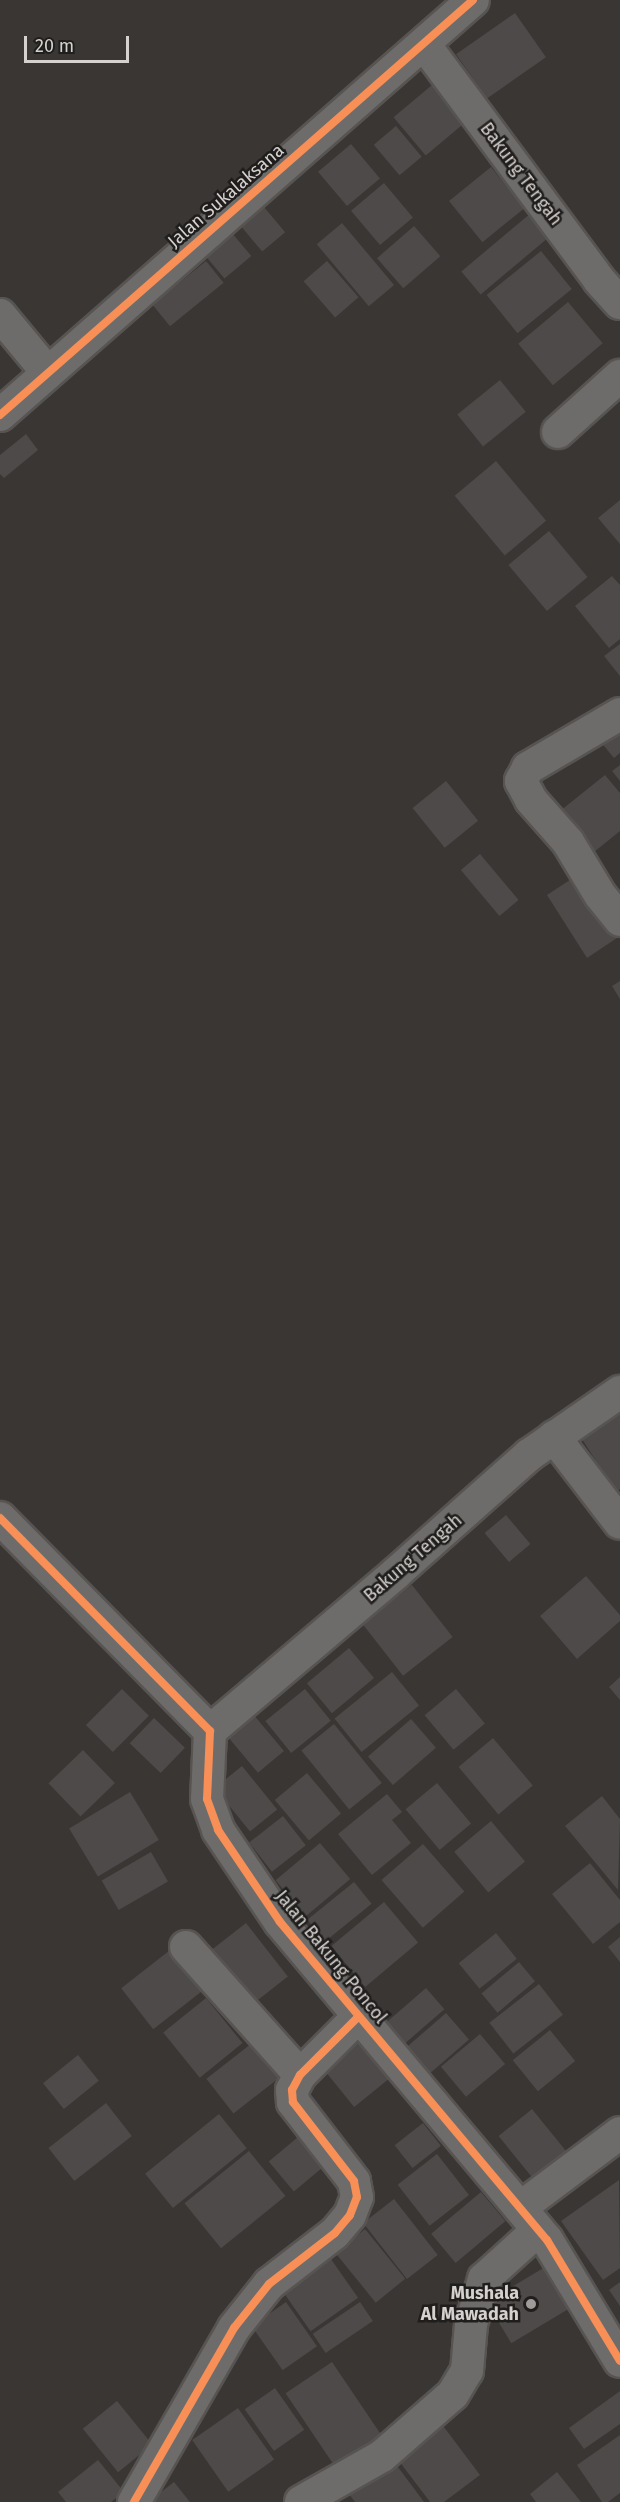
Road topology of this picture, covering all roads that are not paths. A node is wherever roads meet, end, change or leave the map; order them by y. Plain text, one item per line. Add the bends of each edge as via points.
1 (473, 0) edge
2 (424, 44) junction
3 (609, 274) edge
4 (620, 303) edge
5 (0, 315) edge
6 (41, 365) junction
7 (620, 376) edge
8 (0, 415) edge
9 (558, 432) dead end
10 (620, 714) edge
11 (620, 920) edge
12 (620, 1392) edge
13 (554, 1437) junction
14 (0, 1518) edge
15 (620, 1523) edge
16 (210, 1731) junction
17 (186, 1947) dead end
18 (359, 2016) junction
19 (300, 2075) junction
20 (620, 2133) edge
21 (529, 2219) junction
22 (620, 2361) edge
23 (134, 2502) edge
24 (301, 2502) edge

1 - 2 street, Jalan Sukalaksana
2 - 3 street, Bakung Tengah
2 - 6 street, Jalan Sukalaksana
3 - 4 street, Bakung Tengah
5 - 6 street
6 - 8 street, Jalan Sukalaksana
7 - 9 street
10 - 11 street via 528,768 521,781
12 - 13 street, Bakung Tengah
13 - 15 street
13 - 16 street, Bakung Tengah
14 - 16 street
16 - 18 street, Jalan Bakung Poncol via 207,1799 218,1830 279,1922
17 - 19 street
18 - 19 street
18 - 21 street, Jalan Bakung Poncol
19 - 23 street via 292,2090 293,2102 354,2181 357,2197 350,2215 335,2233 269,2284 234,2328
20 - 21 street
21 - 22 street, Jalan Bakung Poncol via 547,2240
21 - 24 street via 484,2279 471,2324 467,2371 453,2394 382,2456

